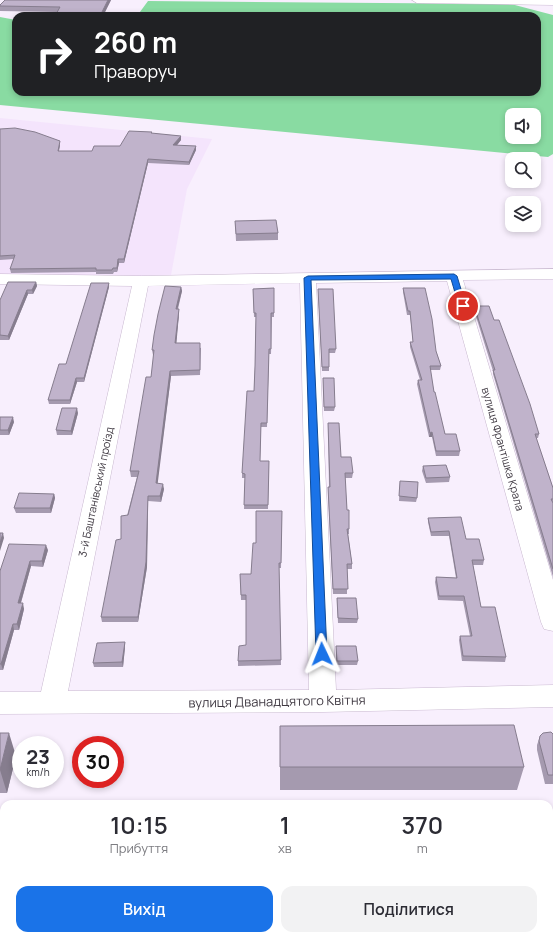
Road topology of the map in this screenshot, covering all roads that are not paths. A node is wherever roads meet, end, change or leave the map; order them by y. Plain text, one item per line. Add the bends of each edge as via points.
1 (417, 0) edge
2 (539, 1) edge
3 (553, 2) edge
4 (553, 6) edge
5 (553, 274) edge
6 (454, 276) junction
7 (308, 278) junction
8 (0, 280) edge
9 (141, 281) junction
10 (553, 622) edge
11 (553, 696) edge
12 (324, 701) junction
13 (52, 702) junction
14 (0, 703) edge

1 - 2 street
2 - 3 street
2 - 4 street
5 - 6 street
6 - 7 street
6 - 10 street, вулиця Франтішка Крала
7 - 9 street
7 - 12 street
8 - 9 street
9 - 13 street, 3-й Баштанівський проїзд
11 - 12 street, вулиця Дванадцятого Квітня
12 - 13 street, вулиця Дванадцятого Квітня
13 - 14 street, вулиця Дванадцятого Квітня

